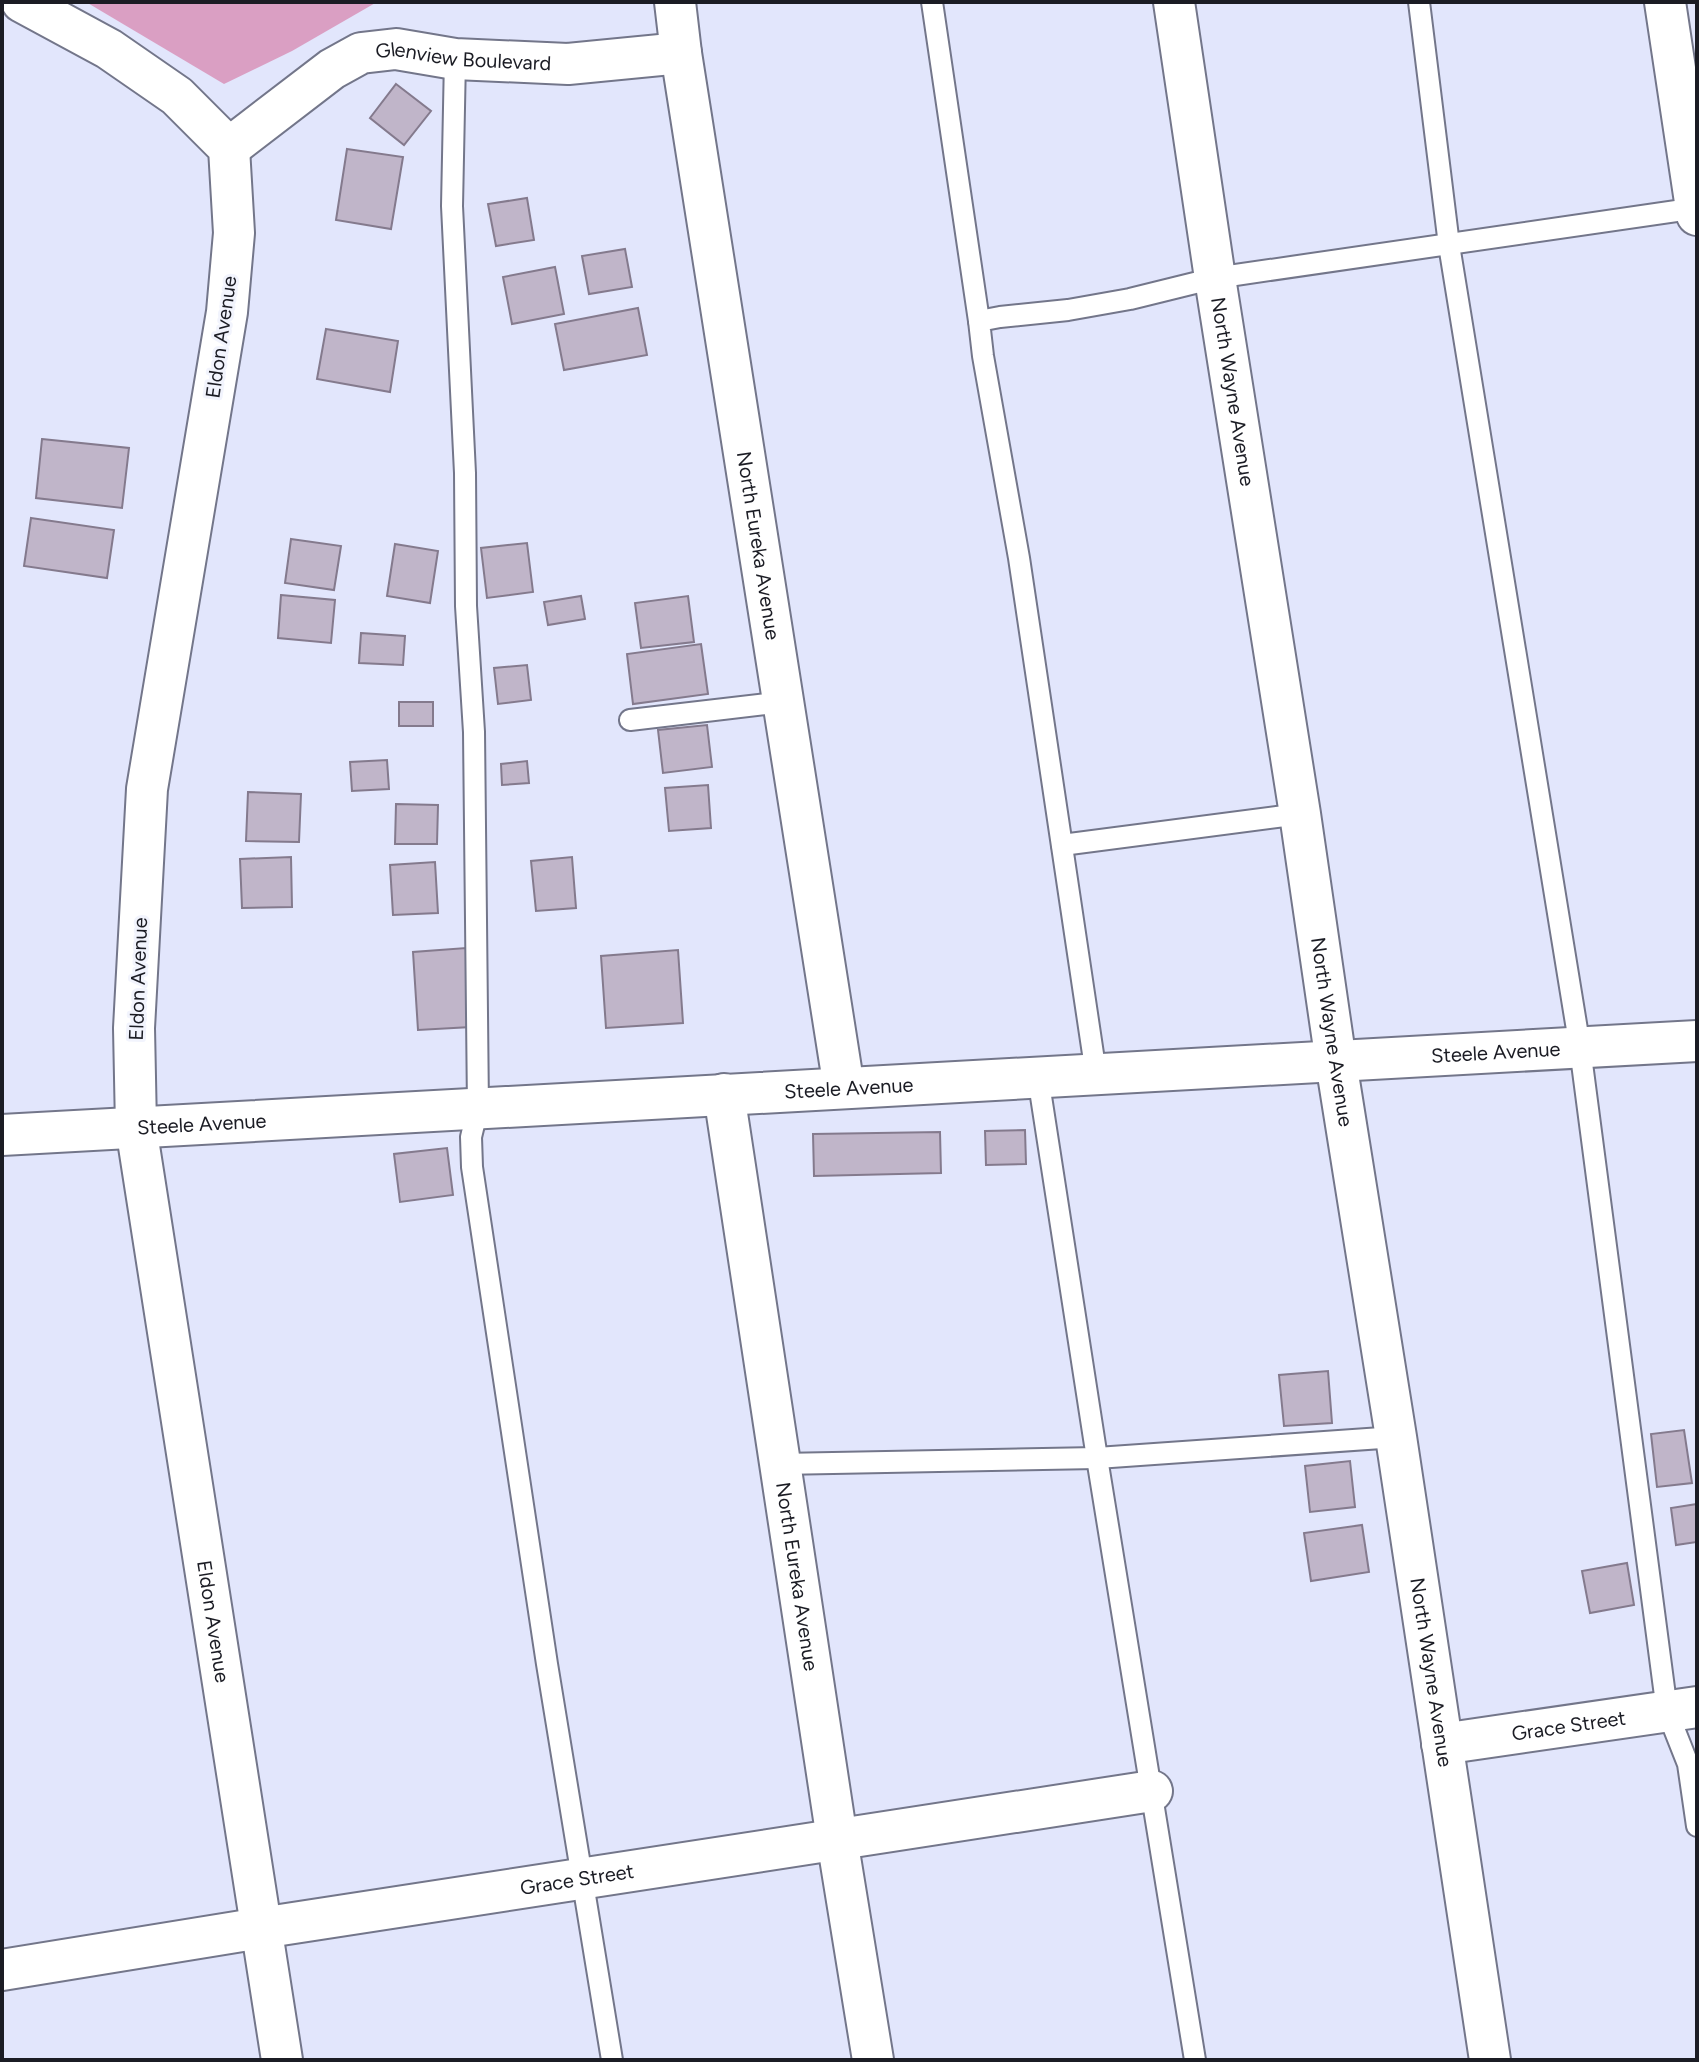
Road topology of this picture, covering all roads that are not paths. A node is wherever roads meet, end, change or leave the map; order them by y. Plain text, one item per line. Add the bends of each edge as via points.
1 (22, 2) edge
2 (675, 2) edge
3 (932, 2) edge
4 (1174, 2) edge
5 (1419, 2) edge
6 (1665, 2) edge
7 (681, 53) junction
8 (455, 59) junction
9 (229, 148) junction
10 (1696, 208) edge
11 (1697, 215) edge
12 (1449, 245) junction
13 (1215, 278) junction
14 (979, 321) junction
15 (783, 702) junction
16 (630, 720) dead end
17 (1300, 814) junction
18 (1062, 845) junction
19 (1697, 1041) edge
20 (1580, 1048) junction
21 (1336, 1062) junction
22 (1096, 1074) junction
23 (1038, 1077) junction
24 (844, 1088) junction
25 (724, 1094) junction
26 (478, 1108) junction
27 (136, 1127) junction
28 (2, 1135) edge
29 (1396, 1437) junction
30 (1097, 1458) junction
31 (780, 1464) junction
32 (1682, 1709) edge
33 (1442, 1744) junction
34 (1152, 1791) junction
35 (1697, 1826) edge
36 (837, 1839) junction
37 (582, 1878) junction
38 (261, 1928) junction
39 (2, 1970) edge
40 (282, 2060) edge
41 (612, 2060) edge
42 (873, 2060) edge
43 (1195, 2060) edge
44 (1490, 2060) edge

1 - 9 street via 109,49 177,96
2 - 7 street, North Eureka Avenue
3 - 14 lane
4 - 13 street, North Wayne Avenue
5 - 12 lane
6 - 10 street
7 - 8 street, Glenview Boulevard via 568,64
7 - 15 street, North Eureka Avenue
8 - 9 street, Glenview Boulevard via 396,49 361,53
8 - 26 lane via 452,206 474,732
9 - 27 street, Eldon Avenue via 234,233 227,312 147,789 134,1028
10 - 11 street
10 - 12 lane
12 - 13 lane
12 - 20 lane
13 - 14 lane via 1130,299
13 - 17 street, North Wayne Avenue
14 - 18 lane
15 - 16 lane
15 - 24 street, North Eureka Avenue
17 - 18 lane
17 - 21 street, North Wayne Avenue
18 - 22 lane
19 - 20 street, Steele Avenue
20 - 21 street, Steele Avenue
20 - 32 lane
21 - 22 street, Steele Avenue
21 - 29 street, North Wayne Avenue
22 - 23 street, Steele Avenue
23 - 24 street, Steele Avenue
23 - 30 lane
24 - 25 street, Steele Avenue
25 - 26 street, Steele Avenue
25 - 31 street, North Eureka Avenue
26 - 27 street, Steele Avenue
26 - 37 lane via 471,1137 472,1167
27 - 28 street, Steele Avenue
27 - 38 street, Eldon Avenue
29 - 30 lane
29 - 33 street, North Wayne Avenue
30 - 31 lane
30 - 34 lane
31 - 36 street, North Eureka Avenue
32 - 33 street, Grace Street
32 - 35 lane
33 - 44 street, North Wayne Avenue
34 - 36 street, Grace Street
34 - 43 lane
36 - 37 street, Grace Street
36 - 42 street, North Eureka Avenue
37 - 38 street, Grace Street
37 - 41 lane
38 - 39 street, Grace Street
38 - 40 street, Eldon Avenue

